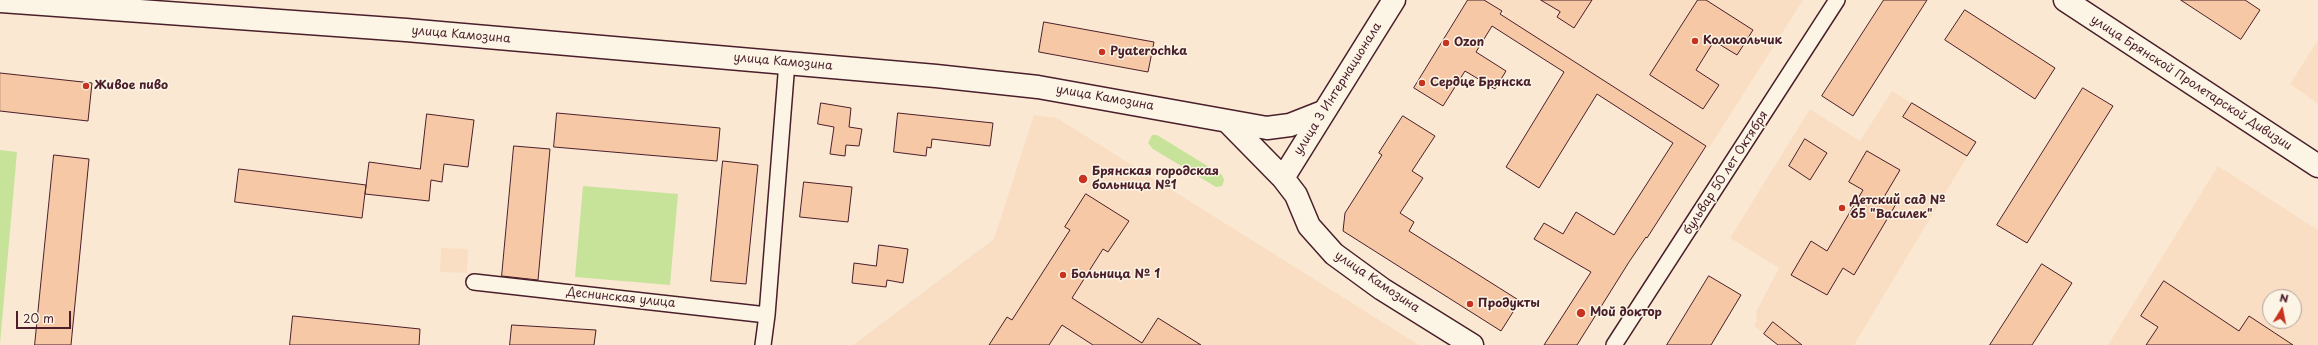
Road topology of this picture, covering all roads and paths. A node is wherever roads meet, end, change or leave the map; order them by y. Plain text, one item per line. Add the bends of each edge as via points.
1 (1394, 0) edge
2 (1837, 0) edge
3 (2065, 0) edge
4 (0, 1) edge
5 (787, 62) junction
6 (1323, 112) junction
7 (1227, 121) junction
8 (2318, 166) edge
9 (1283, 178) junction
10 (474, 282) dead end
11 (768, 314) junction
12 (763, 345) edge
13 (1472, 345) edge
14 (1614, 345) edge

1 - 6 street, улица 3 Интернационала
2 - 14 street, бульвар 50 лет Октября
3 - 8 street, улица Брянской Пролетарской Дивизии
4 - 5 street, улица Камозина via 406,30
5 - 7 street, улица Камозина via 1038,87
5 - 11 street
6 - 7 street via 1290,125 1267,128
6 - 9 street, улица 3 Интернационала
7 - 9 street, улица Камозина
9 - 13 street, улица Камозина via 1296,195 1309,226 1334,254 1382,289
10 - 11 street, Деснинская улица
11 - 12 street

